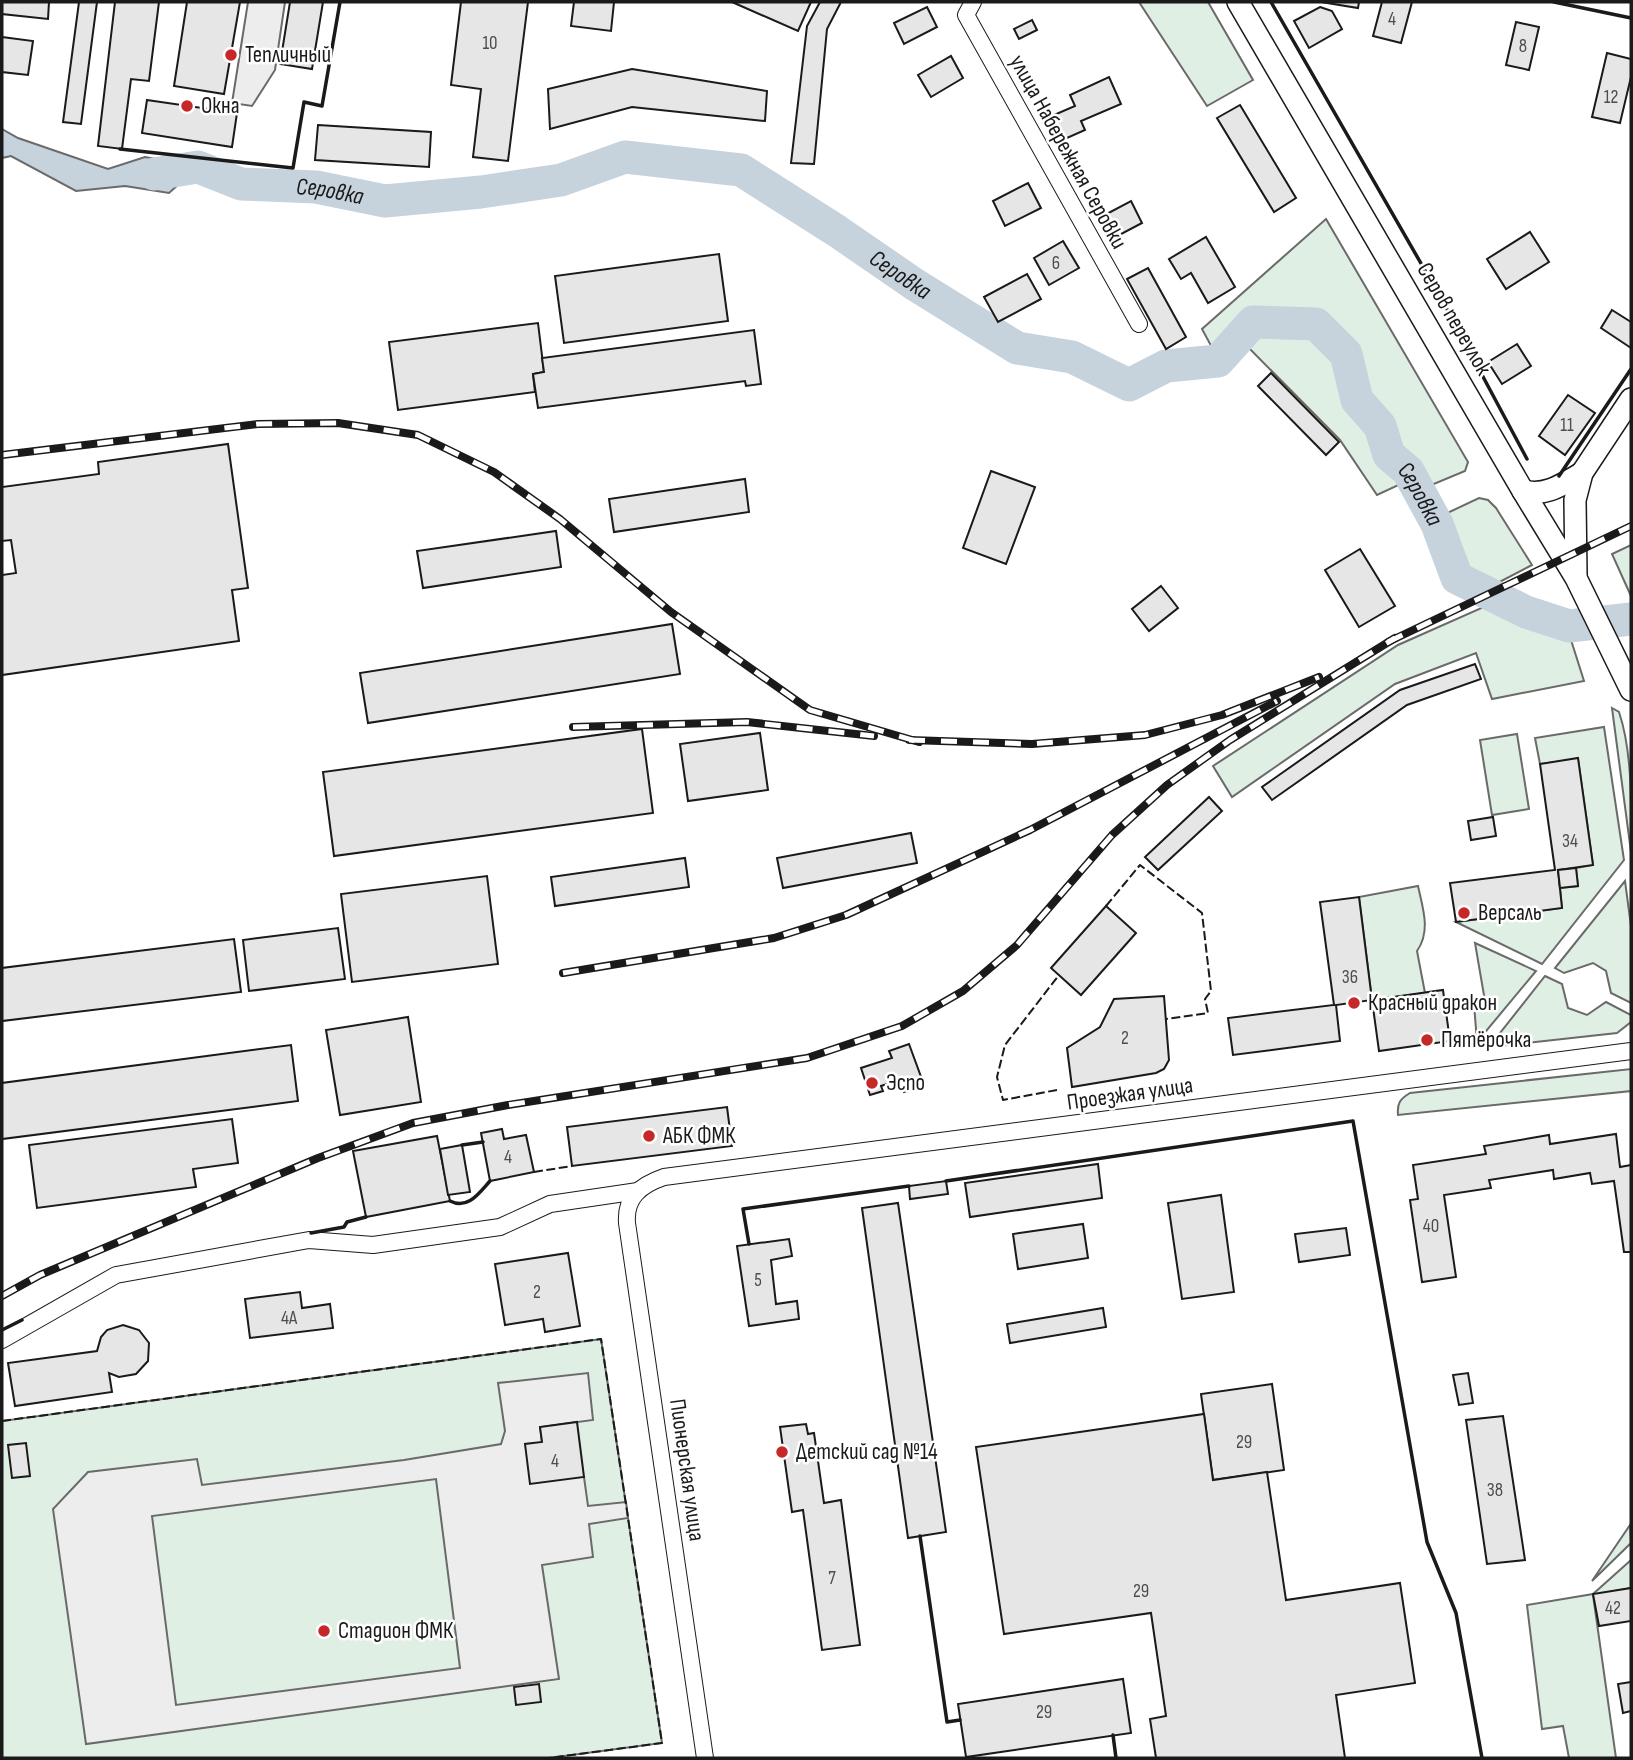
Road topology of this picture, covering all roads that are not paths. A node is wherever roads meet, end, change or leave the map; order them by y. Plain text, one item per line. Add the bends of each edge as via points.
1 (973, 2) edge
2 (1238, 2) edge
3 (1139, 324) dead end
4 (1631, 399) edge
5 (1582, 473) junction
6 (1523, 491) junction
7 (1576, 578) junction
8 (1631, 690) edge
9 (1631, 1051) edge
10 (638, 1191) junction
11 (2, 1340) edge
12 (705, 1758) edge

1 - 3 street, улица Набережная Серовки via 966,15
2 - 6 street, Серов переулок
4 - 5 street
5 - 6 street via 1551,491 1535,495
5 - 7 street via 1575,500
6 - 7 street, Серов переулок
7 - 8 street, Серов переулок
9 - 10 street, Проезжая улица via 664,1177
10 - 11 street, Проезжая улица via 550,1204 500,1227 373,1245 309,1240 116,1275
10 - 12 street, Пионерская улица via 629,1200 627,1223

